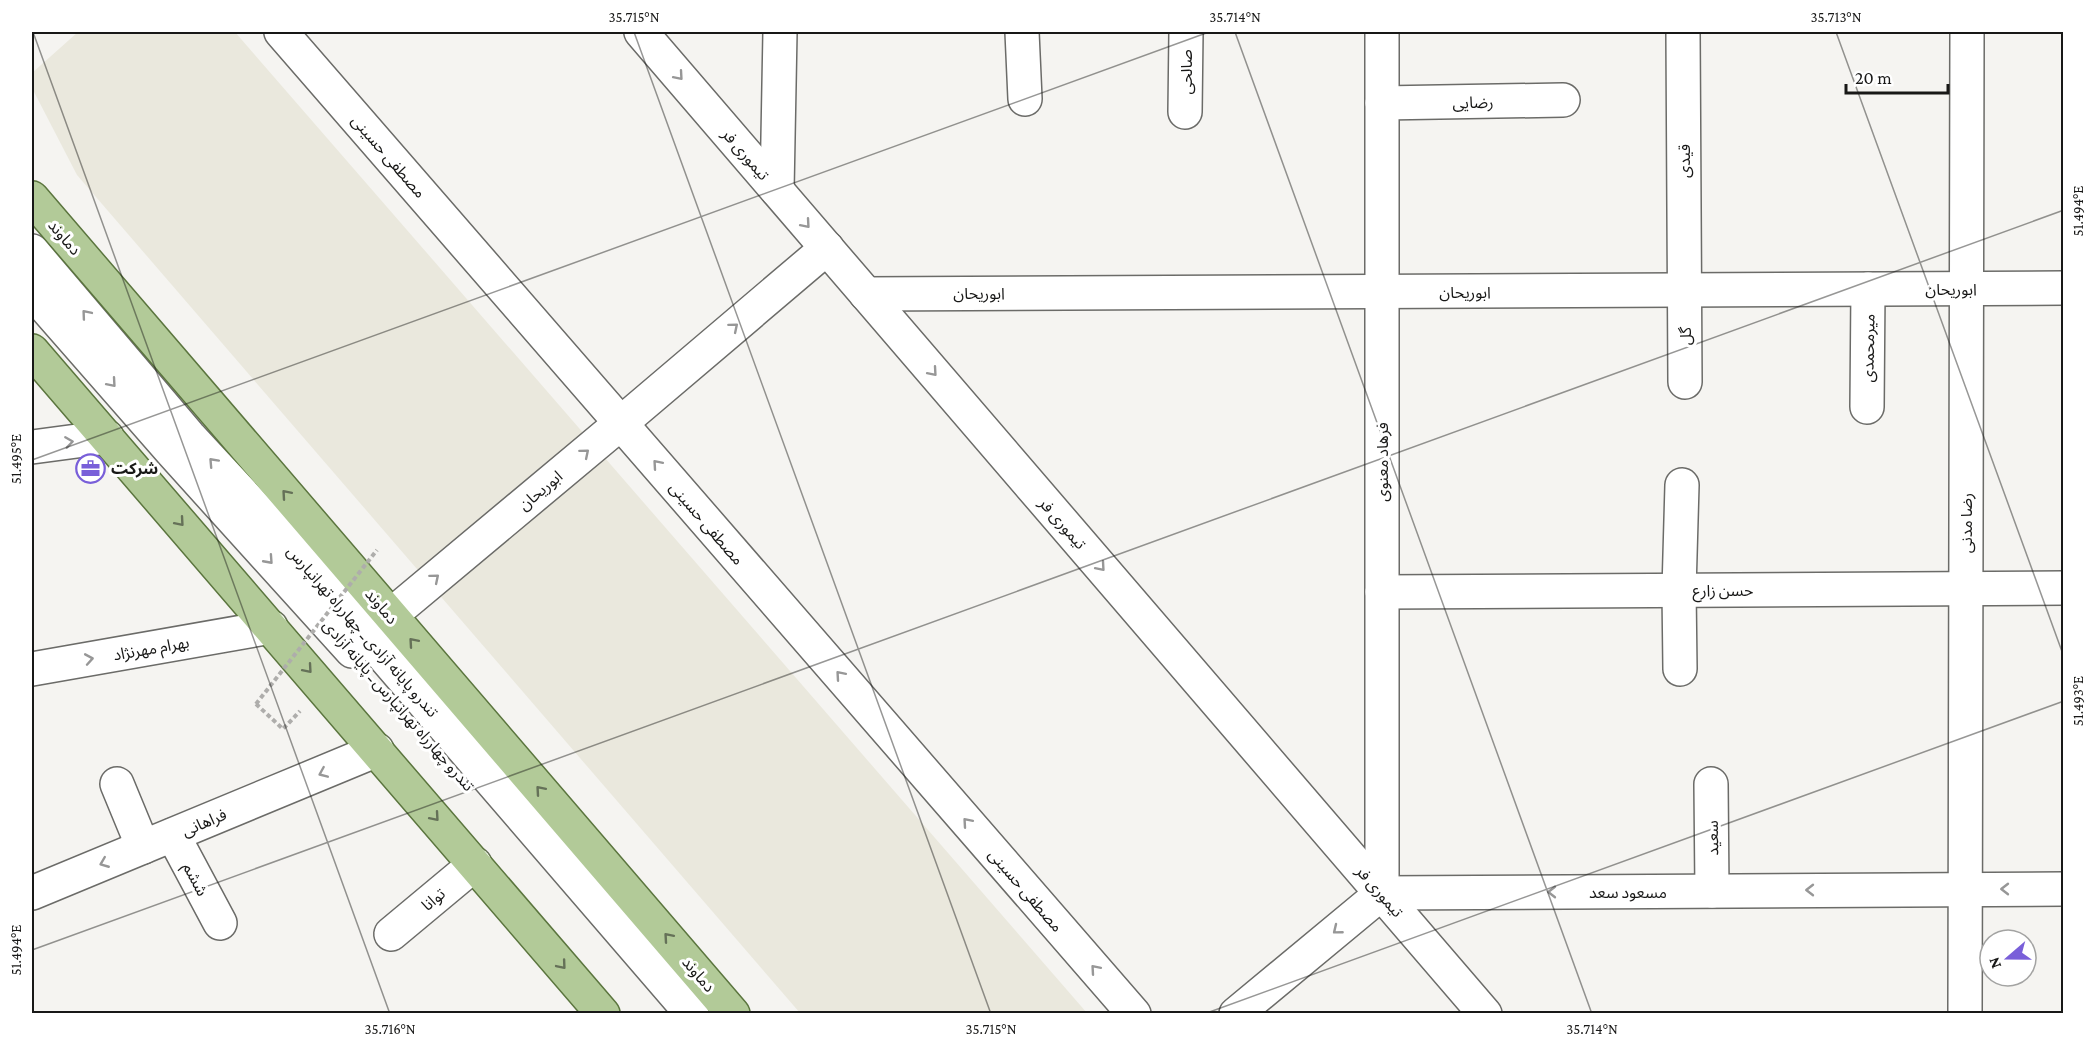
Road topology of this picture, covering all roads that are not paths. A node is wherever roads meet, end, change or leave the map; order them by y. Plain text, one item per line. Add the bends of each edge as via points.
1 (281, 32) edge
2 (641, 32) edge
3 (780, 32) edge
4 (1022, 32) edge
5 (1186, 32) edge
6 (1382, 32) edge
7 (1683, 32) edge
8 (1966, 32) edge
9 (1025, 99) dead end
10 (1563, 100) dead end
11 (1382, 103) junction
12 (1185, 112) dead end
13 (777, 190) junction
14 (32, 198) edge
15 (827, 248) junction
16 (32, 251) edge
17 (2064, 288) edge
18 (1868, 289) junction
19 (1966, 289) junction
20 (1685, 290) junction
21 (32, 292) edge
22 (1382, 292) junction
23 (866, 294) junction
24 (32, 351) edge
25 (1685, 382) dead end
26 (1867, 407) dead end
27 (621, 423) junction
28 (107, 437) junction
29 (32, 447) edge
30 (1682, 484) dead end
31 (2064, 588) edge
32 (1965, 589) junction
33 (1679, 590) junction
34 (1382, 592) junction
35 (390, 616) junction
36 (271, 627) junction
37 (32, 669) edge
38 (1680, 669) dead end
39 (377, 750) junction
40 (117, 784) dead end
41 (1711, 784) dead end
42 (173, 835) junction
43 (143, 847) junction
44 (475, 864) junction
45 (1965, 889) junction
46 (2064, 889) edge
47 (1712, 891) junction
48 (32, 893) edge
49 (1382, 893) junction
50 (220, 923) dead end
51 (391, 934) dead end
52 (603, 1014) edge
53 (667, 1014) edge
54 (692, 1014) edge
55 (733, 1014) edge
56 (1134, 1014) edge
57 (1236, 1014) edge
58 (1485, 1014) edge
59 (1965, 1014) edge

1 - 27 street, مصطفی حسینی
2 -> 13 street, تیموری فر
3 - 13 street
4 - 9 street
5 - 12 street, صالحی
6 - 11 street, فرهاد معنوی
7 - 20 street, قیدی
8 - 19 street, رضا مدنی
10 - 11 street, رضایی
11 - 22 street, فرهاد معنوی
13 -> 15 street, تیموری فر
35 -> 14 main road, دماوند
15 - 23 street, تیموری فر
27 -> 15 street, ابوریحان
54 -> 16 street, تندرو پایانه آزادی ـ چهارراه تهرانپارس via 313,570 189,436
17 - 19 street, ابوریحان
18 - 19 street, ابوریحان
18 - 20 street, ابوریحان
18 - 26 street, میرمحمدی
19 - 32 street, رضا مدنی
20 - 22 street, ابوریحان
20 - 25 street, گل
21 -> 53 street, تندرو چهارراه تهرانپارس ـ پایانه آزادی via 396,700
22 - 23 street, ابوریحان
22 - 34 street, فرهاد معنوی
23 -> 49 street, تیموری فر
24 - 28 main road
35 -> 27 street, ابوریحان
56 -> 27 street, مصطفی حسینی
29 -> 28 street
28 -> 36 main road
30 - 33 street
31 - 32 street, حسن زارع
32 - 33 street, حسن زارع
32 - 45 street, رضا مدنی
33 - 34 street, حسن زارع
33 - 38 street
34 - 49 street, فرهاد معنوی
55 -> 35 main road, دماوند
37 -> 36 street, بهرام مهرنژاد
36 -> 39 main road
39 -> 42 street, فراهانی
39 -> 44 main road
40 - 43 street
41 - 47 street, سعید
42 - 43 street, فراهانی
42 - 50 street, ششم
43 -> 48 street, فراهانی
44 - 51 street, توانا
44 -> 52 main road
46 -> 45 street, مسعود سعد
45 -> 47 street, مسعود سعد
45 - 59 street, رضا مدنی
47 -> 49 street, مسعود سعد
49 -> 57 street
49 - 58 street, تیموری فر

